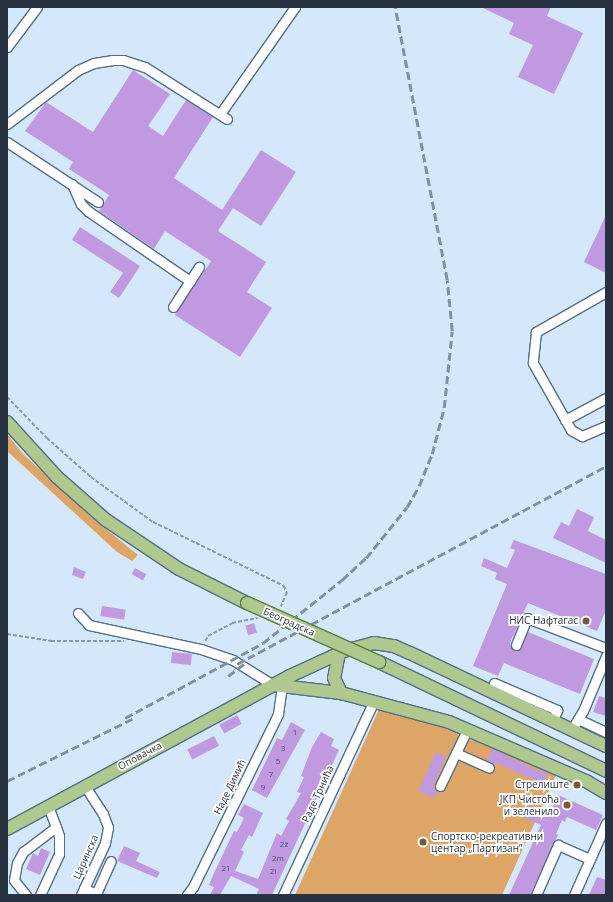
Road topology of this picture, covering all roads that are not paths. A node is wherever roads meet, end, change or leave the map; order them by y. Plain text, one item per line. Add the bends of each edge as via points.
1 (37, 7) edge
2 (295, 7) edge
3 (7, 47) edge
4 (7, 124) edge
5 (7, 142) edge
6 (72, 184) junction
7 (98, 202) dead end
8 (198, 267) dead end
9 (190, 281) junction
10 (606, 292) edge
11 (172, 307) dead end
12 (606, 398) edge
13 (565, 420) junction
14 (7, 422) edge
15 (606, 426) edge
16 (78, 613) dead end
17 (516, 645) dead end
18 (606, 648) edge
19 (339, 653) junction
20 (606, 656) edge
21 (494, 684) dead end
22 (278, 685) junction
23 (341, 693) junction
24 (373, 703) junction
25 (553, 720) junction
26 (575, 724) junction
27 (467, 730) junction
28 (606, 732) edge
29 (606, 746) edge
30 (456, 753) junction
31 (489, 768) dead end
32 (606, 771) edge
33 (85, 786) junction
34 (440, 786) dead end
35 (606, 793) edge
36 (48, 806) junction
37 (606, 823) edge
38 (56, 827) junction
39 (7, 828) edge
40 (590, 859) junction
41 (111, 861) dead end
42 (194, 891) edge
43 (83, 892) edge
44 (96, 894) edge
45 (26, 895) edge
46 (40, 895) edge
47 (187, 895) edge
48 (283, 895) edge
49 (536, 895) edge
50 (574, 895) edge

1 - 3 street
2 - 4 street via 224,117 145,67 123,60 113,60 94,63 78,70
5 - 6 street
6 - 7 street
6 - 9 street via 81,204 88,211
8 - 9 street
9 - 11 street
10 - 13 street via 536,332 533,363
12 - 13 street
13 - 15 street via 571,430 582,436
14 - 32 main road, Београдска, bridge via 56,477 112,524 179,569
16 - 22 street via 90,625 201,649 239,663
17 - 18 street via 527,618
19 - 22 main road, Оповачка
19 - 23 main road via 334,678
19 - 25 main road, Оповачка via 374,643 394,646
20 - 26 street
21 - 25 street via 557,710
22 - 23 main road
22 - 33 main road, Оповачка
22 - 42 street, Наде Димић via 278,714
23 - 24 main road
24 - 27 main road via 449,722
24 - 48 street, Раде Трнића
25 - 26 main road, Оповачка
26 - 28 street
26 - 29 main road, Оповачка
27 - 30 street
27 - 35 main road via 586,781
30 - 31 street
30 - 34 street
33 - 36 main road, Оповачка
33 - 43 street, Царинска via 108,827 105,843
36 - 38 street
36 - 39 main road, Оповачка
37 - 40 street
38 - 45 street via 24,852 17,863 14,880
38 - 46 street via 59,854
40 - 49 street via 558,845
40 - 50 street
41 - 44 street
42 - 47 street, Наде Димић
43 - 44 street

